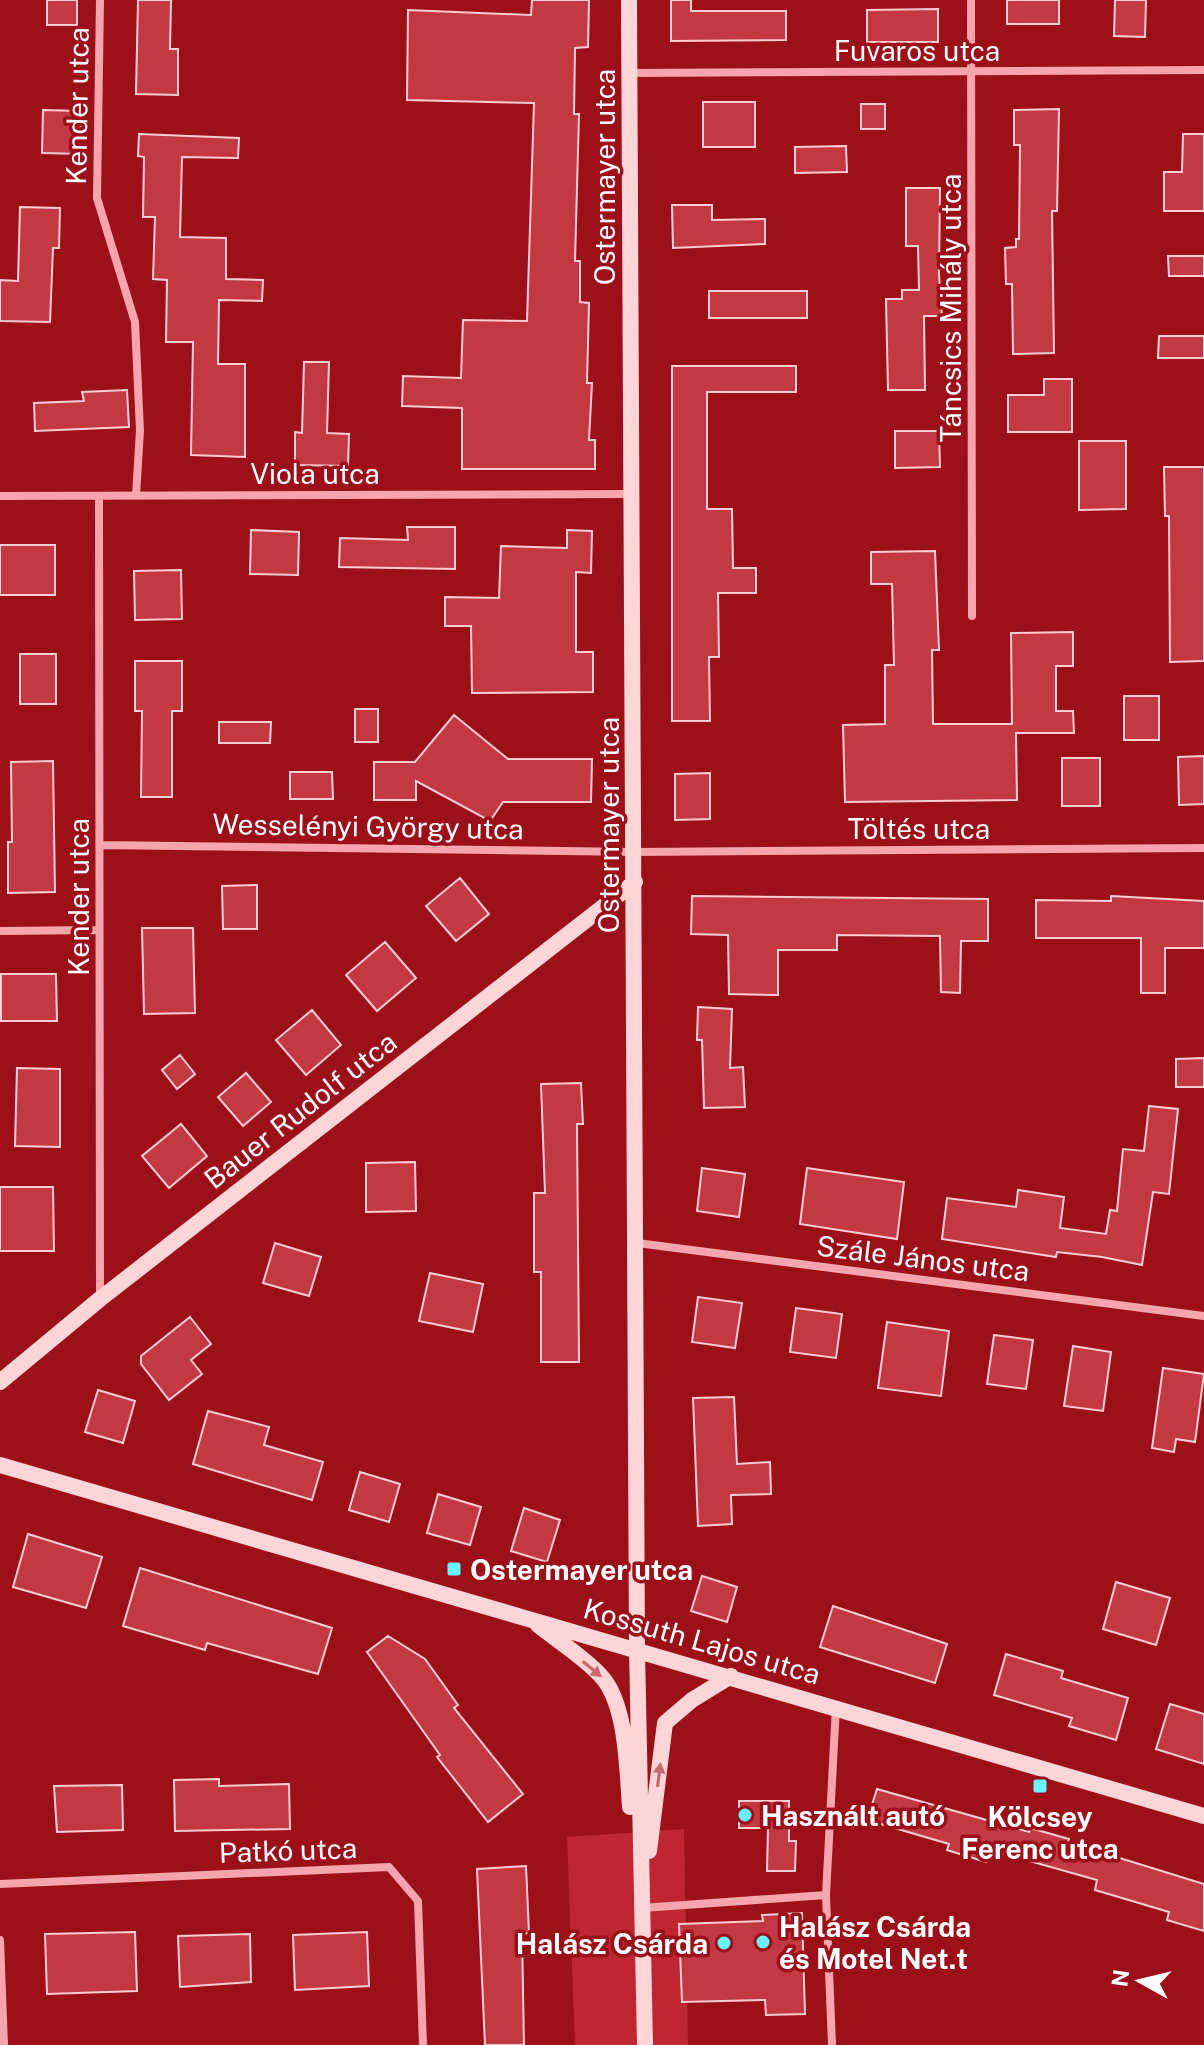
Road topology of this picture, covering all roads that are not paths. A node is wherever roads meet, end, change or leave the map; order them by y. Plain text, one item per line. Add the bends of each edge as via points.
1 (100, 0) edge
2 (629, 0) edge
3 (971, 0) edge
4 (1204, 70) edge
5 (971, 72) junction
6 (630, 73) junction
7 (631, 494) junction
8 (136, 495) junction
9 (0, 496) edge
10 (99, 496) junction
11 (972, 616) dead end
12 (100, 845) junction
13 (1204, 848) edge
14 (635, 852) junction
15 (635, 882) junction
16 (99, 930) junction
17 (0, 931) edge
18 (637, 1243) junction
19 (100, 1299) junction
20 (1204, 1316) edge
21 (0, 1382) edge
22 (0, 1465) edge
23 (531, 1620) junction
24 (637, 1649) junction
25 (731, 1676) junction
26 (836, 1706) junction
27 (1204, 1816) edge
28 (0, 1884) edge
29 (826, 1895) junction
30 (642, 1908) junction
31 (0, 1940) edge
32 (4, 2045) edge
33 (423, 2045) edge
34 (645, 2045) edge
35 (832, 2045) edge

1 - 8 street, Kender utca via 97,198 135,322 140,431
2 - 6 street, Ostermayer utca
3 - 5 street, Táncsics Mihály utca
4 - 5 street, Fuvaros utca
5 - 6 street, Fuvaros utca
5 - 11 street, Táncsics Mihály utca
6 - 7 street, Ostermayer utca
7 - 8 street, Viola utca
7 - 14 street, Ostermayer utca
8 - 10 street, Viola utca
9 - 10 street, Viola utca
10 - 12 street, Kender utca
12 - 14 street, Wesselényi György utca
12 - 16 street, Kender utca
13 - 14 street, Töltés utca
14 - 15 street, Ostermayer utca
15 - 18 street, Ostermayer utca
15 - 19 street, Bauer Rudolf utca
16 - 17 street
16 - 19 street, Kender utca
18 - 20 street, Szále János utca
18 - 24 street, Ostermayer utca
19 - 21 street, Bauer Rudolf utca
22 - 23 street, Kossuth Lajos utca
23 - 24 street, Kossuth Lajos utca
23 -> 30 street via 602,1676 614,1698 625,1747
24 - 25 street, Kossuth Lajos utca
24 - 30 street, Ostermayer utca
25 - 26 street, Kossuth Lajos utca
30 -> 25 street via 665,1723
26 - 27 street, Kossuth Lajos utca
26 - 29 street
28 - 33 street, Patkó utca via 389,1867 418,1901
29 - 30 street
29 - 35 street
30 - 34 street
31 - 32 street

